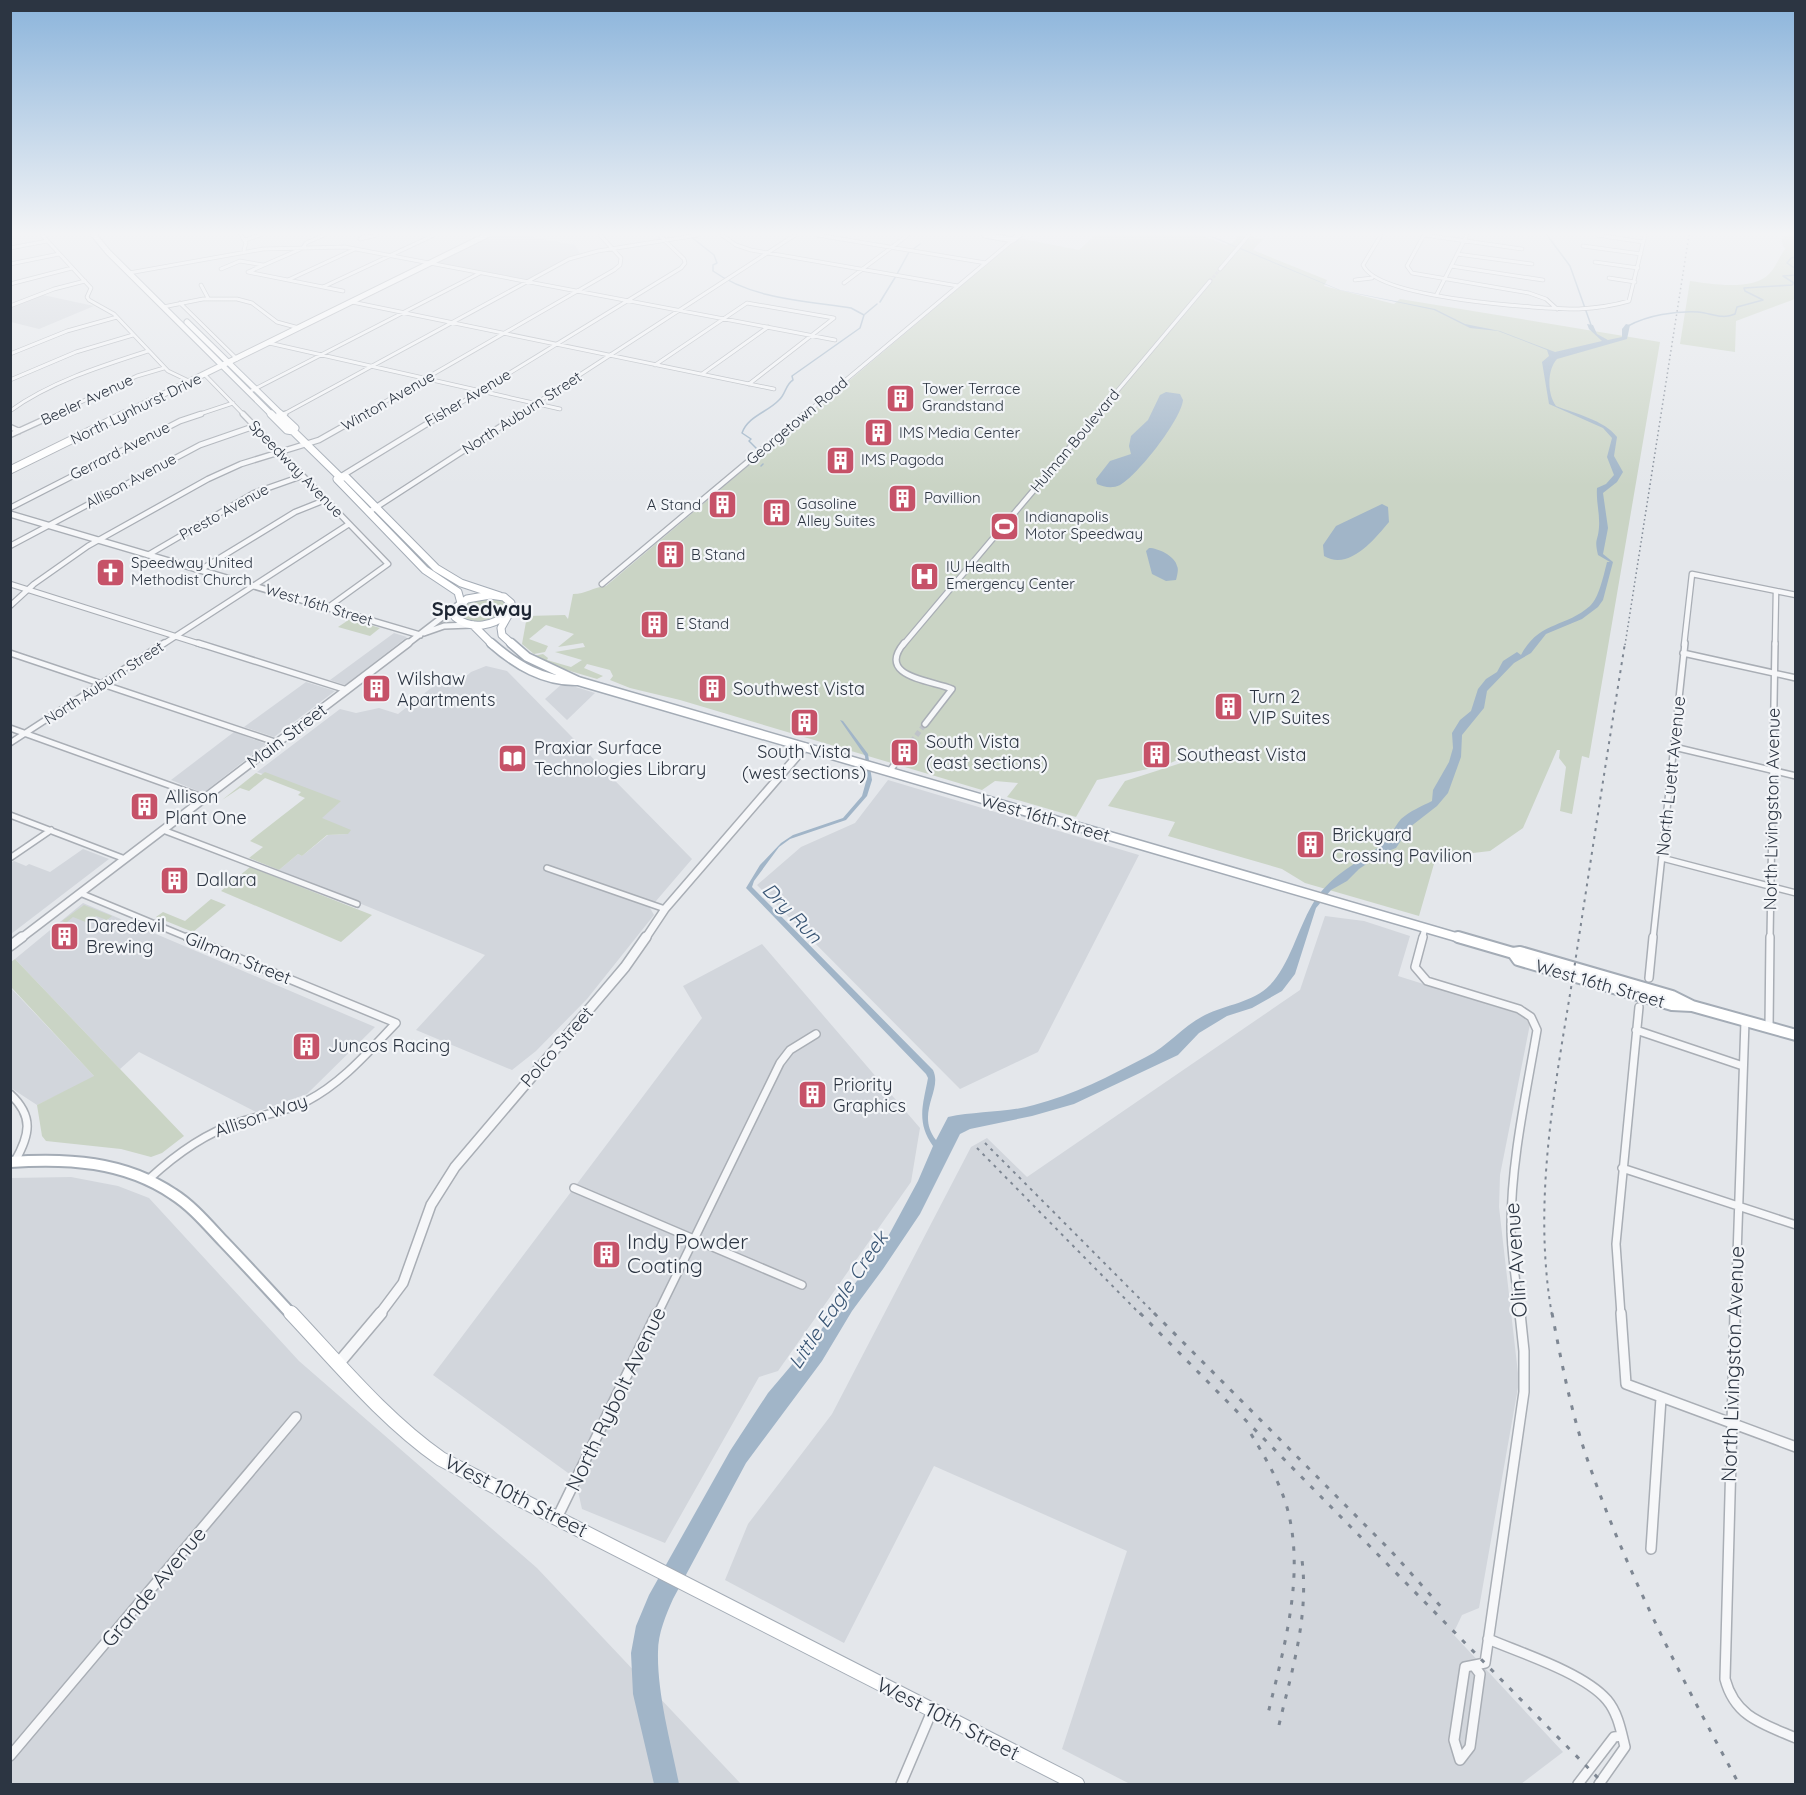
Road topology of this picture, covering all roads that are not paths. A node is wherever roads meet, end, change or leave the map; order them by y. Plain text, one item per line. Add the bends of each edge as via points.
1 (111, 319) edge
2 (119, 319) edge
3 (176, 319) edge
4 (183, 319) edge
5 (196, 319) edge
6 (272, 319) edge
7 (318, 319) edge
8 (392, 319) edge
9 (432, 319) edge
10 (461, 319) edge
11 (530, 319) edge
12 (599, 319) edge
13 (667, 319) edge
14 (724, 319) joint
15 (833, 319) edge
16 (919, 319) edge
17 (1178, 319) edge
18 (453, 323) junction
19 (768, 327) junction
20 (299, 328) junction
21 (504, 334) junction
22 (133, 335) junction
23 (813, 335) junction
24 (835, 340) dead end
25 (269, 343) junction
26 (557, 345) junction
27 (148, 351) junction
28 (10, 354) edge
29 (321, 355) junction
30 (611, 356) junction
31 (237, 359) junction
32 (225, 365) junction
33 (656, 365) junction
34 (373, 367) junction
35 (164, 368) junction
36 (702, 374) junction
37 (205, 375) junction
38 (426, 379) junction
39 (10, 380) edge
40 (190, 382) junction
41 (749, 384) junction
42 (774, 389) dead end
43 (252, 391) junction
44 (480, 391) junction
45 (232, 403) junction
46 (537, 404) junction
47 (560, 409) dead end
48 (10, 411) edge
49 (279, 417) junction
50 (255, 426) junction
51 (10, 427) edge
52 (19, 432) junction
53 (10, 435) edge
54 (307, 445) junction
55 (281, 453) junction
56 (10, 470) edge
57 (302, 476) junction
58 (340, 477) junction
59 (325, 500) junction
60 (10, 508) edge
61 (372, 510) junction
62 (10, 514) edge
63 (349, 524) junction
64 (48, 525) junction
65 (98, 540) junction
66 (10, 546) edge
67 (148, 555) junction
68 (200, 570) junction
69 (10, 584) edge
70 (602, 584) dead end
71 (254, 586) junction
72 (29, 590) junction
73 (1776, 591) junction
74 (1796, 595) edge
75 (500, 596) junction
76 (459, 604) junction
77 (10, 606) edge
78 (327, 608) junction
79 (510, 612) junction
80 (472, 625) junction
81 (420, 635) junction
82 (176, 637) junction
83 (10, 653) edge
84 (1683, 653) junction
85 (1773, 674) junction
86 (1796, 678) edge
87 (578, 681) junction
88 (102, 684) junction
89 (347, 690) junction
90 (925, 724) tunnel mouth
91 (10, 728) edge
92 (26, 733) junction
93 (10, 743) edge
94 (278, 743) junction
95 (805, 747) junction
96 (1674, 747) junction
97 (897, 761) tunnel mouth
98 (1773, 770) junction
99 (889, 772) junction
100 (1796, 776) edge
101 (205, 798) junction
102 (10, 814) edge
103 (51, 830) junction
104 (163, 830) junction
105 (10, 858) edge
106 (1662, 858) junction
107 (125, 859) junction
108 (547, 868) dead end
109 (1771, 886) junction
110 (1796, 892) edge
111 (80, 893) junction
112 (357, 904) dead end
113 (665, 909) junction
114 (1425, 928) junction
115 (10, 946) edge
116 (1650, 978) dead end
117 (1639, 1007) dead end
118 (1745, 1021) junction
119 (396, 1023) joint
120 (1769, 1028) junction
121 (1636, 1030) junction
122 (816, 1034) dead end
123 (1796, 1035) edge
124 (1743, 1066) junction
125 (10, 1094) edge
126 (13, 1162) edge
127 (1622, 1168) junction
128 (150, 1179) junction
129 (574, 1188) dead end
130 (1738, 1206) junction
131 (1796, 1225) edge
132 (694, 1239) junction
133 (802, 1285) dead end
134 (338, 1364) junction
135 (1661, 1398) junction
136 (296, 1417) dead end
137 (1731, 1423) junction
138 (1796, 1447) edge
139 (557, 1518) junction
140 (1652, 1549) dead end
141 (1488, 1639) junction
142 (1474, 1666) junction
143 (932, 1711) junction
144 (1622, 1736) junction
145 (1796, 1738) edge
146 (10, 1756) edge
147 (901, 1785) edge
148 (1077, 1785) edge
149 (1578, 1785) edge
150 (1599, 1785) edge

1 - 28 street
2 - 22 street
3 - 32 main road
4 - 32 main road
5 - 31 street
6 - 20 street
7 - 20 main road, North Lynhurst Drive
8 - 29 street
9 - 18 street
10 - 18 street
11 - 21 street, Winton Avenue
12 - 26 street, Fisher Avenue
13 - 30 street, North Auburn Street
14 - 19 street
14 - 33 street
15 - 23 street
16 - 70 street, Georgetown Road
17 - 90 street, Hulman Boulevard via 894,656 896,666 904,674 952,689
18 - 21 street
18 - 34 street
19 - 23 street
19 - 36 street
20 - 25 main road, North Lynhurst Drive
21 - 26 street
21 - 38 street, Winton Avenue
22 - 27 street
22 - 39 street via 80,350
23 - 24 street
23 - 41 street
25 - 29 street
25 - 31 main road, North Lynhurst Drive
26 - 30 street
26 - 44 street, Fisher Avenue
27 - 35 street
27 - 48 street via 100,366
29 - 34 street
29 - 43 street
30 - 33 street
30 - 46 street, North Auburn Street
31 - 32 main road, North Lynhurst Drive
32 - 37 main road, North Lynhurst Drive
32 - 43 main road
33 - 36 street
34 - 38 street
34 - 49 street
35 - 40 street
35 - 52 street, Beeler Avenue via 140,375
36 - 41 street
37 - 40 main road, North Lynhurst Drive
37 - 45 street, Speedway Avenue
38 - 44 street
38 - 54 street, Winton Avenue
40 - 56 main road, North Lynhurst Drive
41 - 42 street
43 - 49 main road
44 - 46 street
44 - 58 street, Fisher Avenue
45 - 50 street, Speedway Avenue
45 - 60 street, Gerrard Avenue via 180,421
46 - 47 street
46 - 61 street, North Auburn Street
49 - 54 main road via 287,430
50 - 55 street, Speedway Avenue
50 - 64 street, Allison Avenue via 200,445
51 - 52 street
52 - 53 street, Beeler Avenue
54 - 55 street, Winton Avenue
54 - 58 main road
55 - 57 street, Speedway Avenue
55 - 65 street via 217,474
57 - 59 street, Speedway Avenue
57 - 67 street, Presto Avenue via 254,493
58 - 61 main road via 337,479
59 - 63 street, Speedway Avenue
59 - 68 street via 291,514
61 - 75 main road via 440,571 468,586
61 - 76 main road via 429,574 456,590
62 - 64 street, West 16th Street
63 - 71 street, North Auburn Street
63 - 78 street, Speedway Avenue via 387,564
64 - 65 street, West 16th Street
64 - 66 street, Allison Avenue
65 - 67 street, West 16th Street
65 - 72 street
67 - 68 street, West 16th Street
68 - 71 street, West 16th Street
69 - 72 street
71 - 78 street, West 16th Street
71 - 82 street, North Auburn Street
72 - 77 street
72 - 82 street
73 - 74 street
73 - 84 street, North Luett Avenue via 1692,574
73 - 85 street, North Livingston Avenue
75 - 76 main road via 478,596
75 - 79 main road via 510,601
76 - 80 main road, West 16th Street via 454,612 457,618
76 - 81 street, Main Street
78 - 81 street, West 16th Street
79 - 80 main road via 493,622
79 - 87 main road, West 16th Street via 501,628 502,635 533,660
80 - 81 street, Main Street via 444,626
80 - 87 main road, West 16th Street via 502,654 521,665 568,682
81 - 89 street, Main Street
82 - 88 street, North Auburn Street
82 - 89 street
83 - 88 street
84 - 85 street
84 - 96 street, North Luett Avenue
85 - 86 street
85 - 98 street, North Livingston Avenue
87 - 95 main road, West 16th Street
88 - 92 street, North Auburn Street
88 - 94 street
89 - 94 street, Main Street
91 - 92 street
92 - 93 street, North Auburn Street
92 - 101 street
94 - 101 street, Main Street
95 - 99 main road, West 16th Street
95 - 113 street, Polco Street
96 - 98 street
96 - 106 street, North Luett Avenue
97 - 99 street
98 - 100 street
98 - 109 street, North Livingston Avenue
99 - 114 main road, West 16th Street
101 - 104 street, Main Street
102 - 103 street
103 - 105 street
103 - 107 street
104 - 107 street, Main Street
104 - 112 street
106 - 109 street
106 - 116 street, North Luett Avenue
107 - 111 street, Main Street
108 - 113 street
109 - 110 street
109 - 120 street, North Livingston Avenue
111 - 115 street, Main Street
111 - 119 street, Gilman Street
113 - 134 street, Polco Street via 624,969 448,1176 428,1212 403,1283
114 - 118 main road, West 16th Street via 1672,1005 1692,1006
114 - 141 street, Olin Avenue via 1415,967 1427,981 1518,1009 1531,1017 1537,1030 1517,1142 1512,1200 1524,1392
117 - 121 street
118 - 120 main road, West 16th Street
118 - 124 street, North Livingston Avenue
119 - 128 street, Allison Way via 320,1094 292,1108 211,1133 179,1152
120 - 123 main road, West 16th Street
121 - 124 street
121 - 127 street
122 - 132 street, North Rybolt Avenue via 790,1050 780,1063
124 - 130 street, North Livingston Avenue
125 - 126 street via 24,1109 27,1125 26,1144
126 - 128 main road, West 10th Street via 96,1162
127 - 130 street
127 - 135 street via 1616,1258 1626,1384
128 - 134 main road, West 10th Street via 194,1210
129 - 132 street
130 - 131 street
130 - 137 street, North Livingston Avenue
132 - 133 street
132 - 139 street, North Rybolt Avenue
134 - 139 main road, West 10th Street via 414,1440 441,1459
135 - 137 street
135 - 140 street
136 - 146 street, Grande Avenue
137 - 138 street
137 - 145 street, North Livingston Avenue via 1725,1679 1735,1705 1750,1718
139 - 143 main road, West 10th Street
141 - 142 street, Olin Avenue via 1485,1663
141 - 144 street via 1594,1688 1611,1706
142 - 142 street, Olin Avenue via 1465,1667 1455,1730 1460,1760 1470,1747 1480,1674
143 - 147 street
143 - 148 main road, West 10th Street
144 - 149 street via 1614,1737
144 - 150 street via 1625,1748

